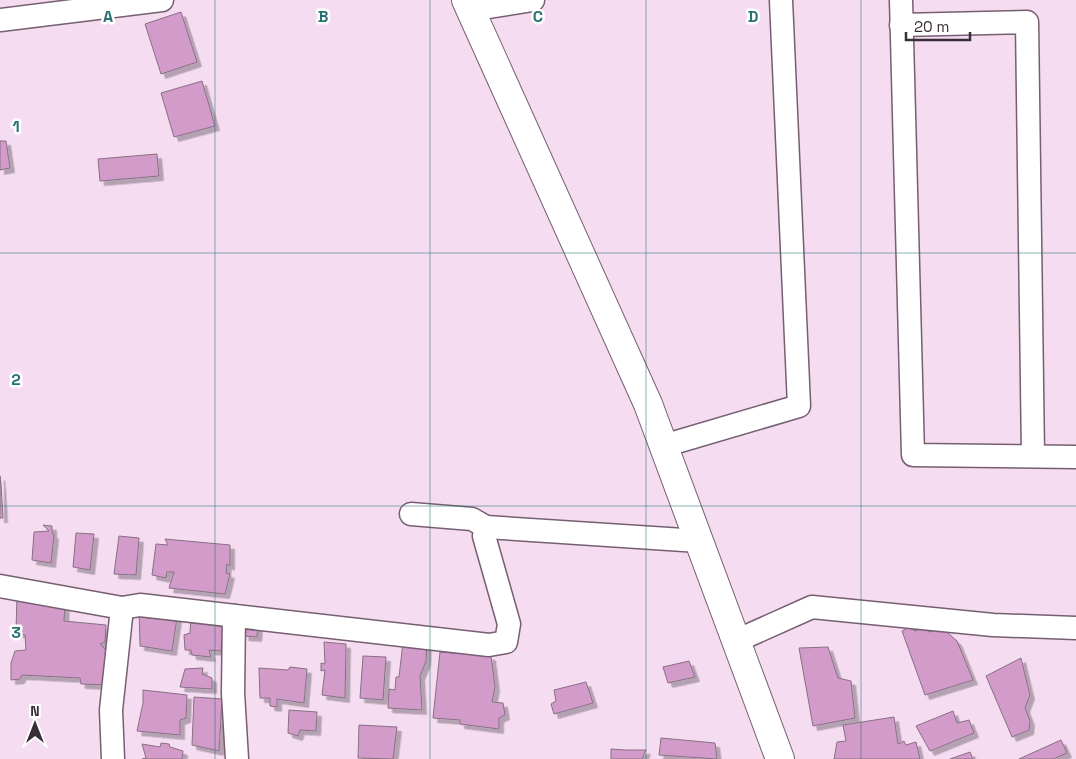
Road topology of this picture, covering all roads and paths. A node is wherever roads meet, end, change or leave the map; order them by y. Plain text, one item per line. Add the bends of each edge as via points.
1 (162, 0) edge
2 (533, 0) edge
3 (781, 0) edge
4 (901, 0) edge
5 (468, 5) edge
6 (0, 20) edge
7 (901, 25) junction
8 (664, 446) junction
9 (1033, 456) junction
10 (1076, 457) edge
11 (411, 514) dead end
12 (486, 527) junction
13 (699, 541) junction
14 (0, 586) edge
15 (122, 608) junction
16 (234, 616) junction
17 (1076, 628) edge
18 (736, 641) junction
19 (113, 759) edge
20 (237, 759) edge
21 (780, 759) edge

1 - 6 street
2 - 5 street
3 - 8 street via 798,406
4 - 7 street
5 - 8 main road
7 - 9 street via 913,455
7 - 9 street via 1027,22
8 - 13 main road
9 - 10 street
11 - 12 street via 472,519
12 - 13 street
12 - 16 street via 484,536 509,624 506,642 489,646
13 - 18 main road
14 - 15 street
15 - 16 street via 140,605
15 - 19 street via 111,710
16 - 20 street via 232,693
17 - 18 street via 992,625 812,607
18 - 21 main road

